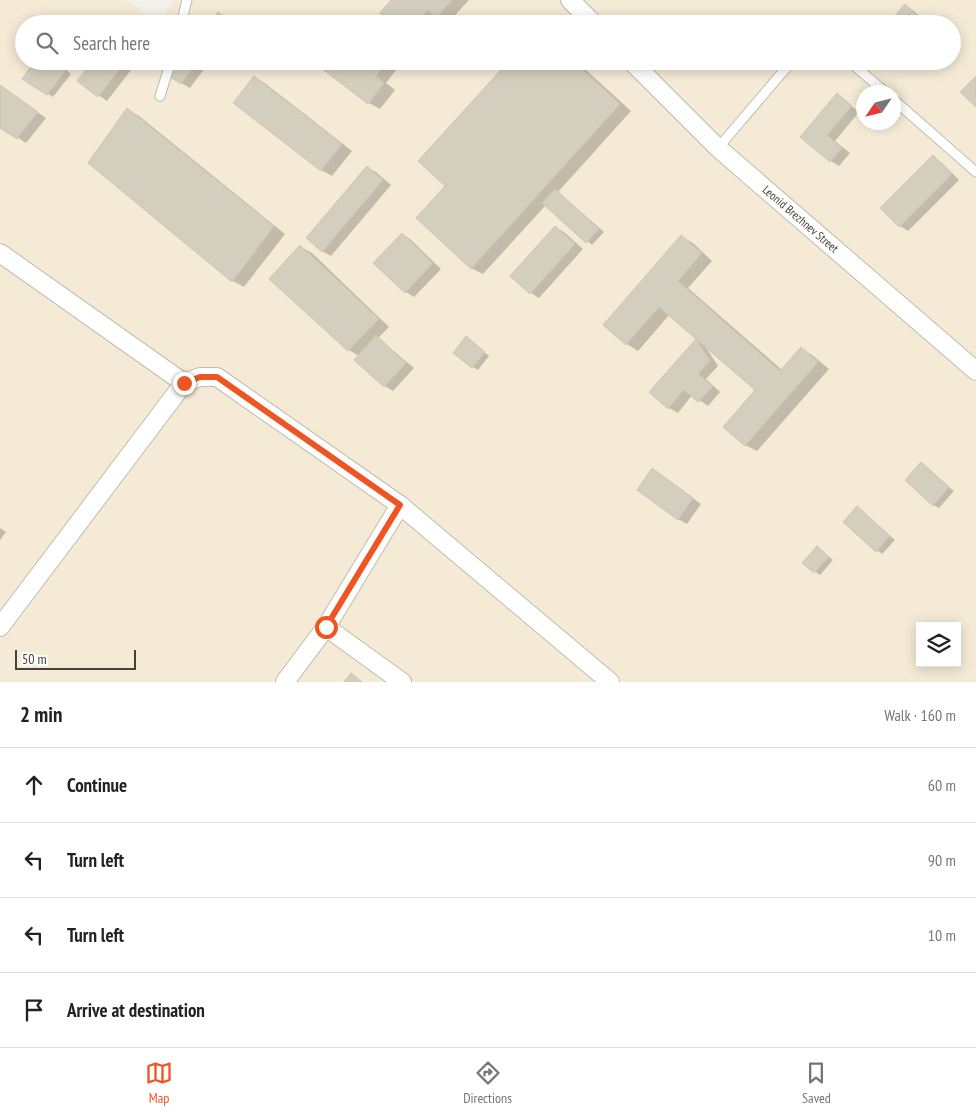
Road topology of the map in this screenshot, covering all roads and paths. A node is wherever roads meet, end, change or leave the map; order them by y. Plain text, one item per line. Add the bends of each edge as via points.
1 (187, 0) edge
2 (570, 0) edge
3 (183, 15) edge
4 (585, 15) edge
5 (168, 70) edge
6 (640, 70) edge
7 (784, 70) edge
8 (859, 70) edge
9 (876, 85) edge
10 (160, 96) dead end
11 (901, 106) edge
12 (718, 148) junction
13 (976, 172) edge
14 (0, 253) edge
15 (976, 371) edge
16 (184, 383) junction
17 (400, 505) junction
18 (0, 627) edge
19 (326, 627) junction
20 (285, 682) edge
21 (402, 682) edge
22 (610, 682) edge

1 - 3 lane
2 - 4 street
5 - 10 lane
6 - 12 street, Leonid Brezhnev Street
7 - 12 lane
8 - 9 lane
11 - 13 lane
12 - 15 street, Leonid Brezhnev Street
14 - 16 street
16 - 17 street via 200,377 217,377
16 - 18 street
17 - 19 street
17 - 22 street
19 - 20 street
19 - 21 street

